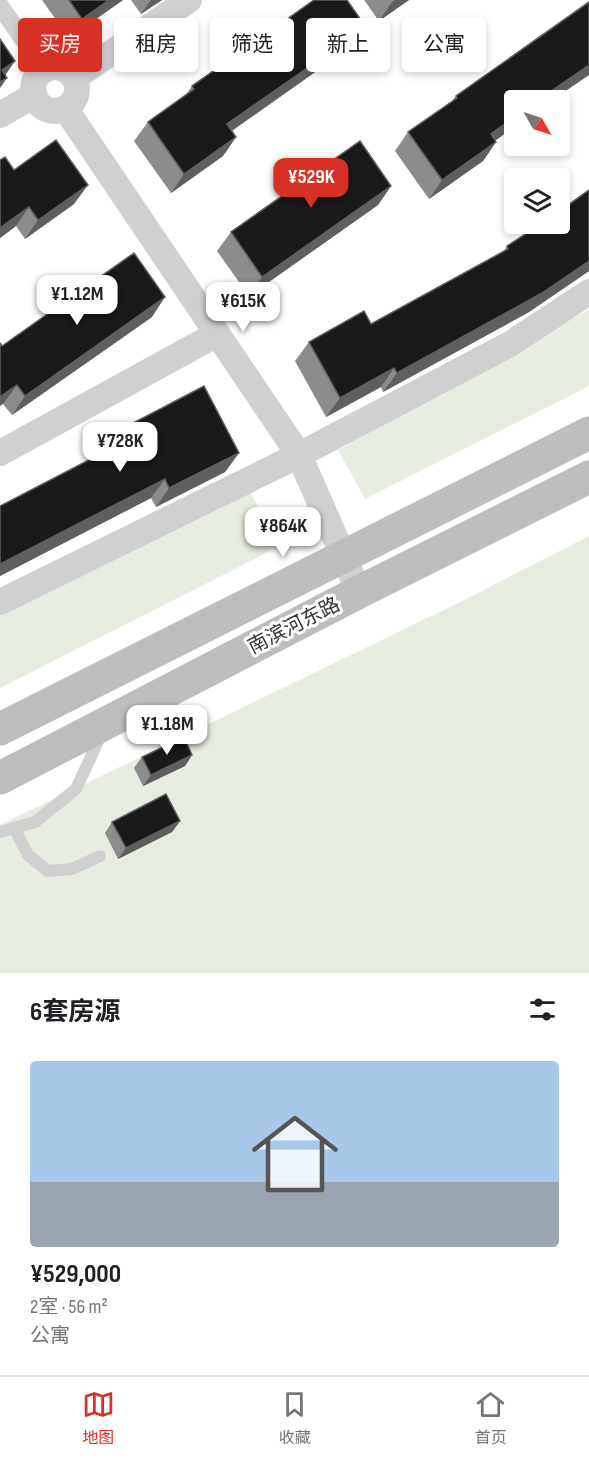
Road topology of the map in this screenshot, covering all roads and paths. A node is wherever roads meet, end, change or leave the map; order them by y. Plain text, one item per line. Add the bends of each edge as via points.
1 (189, 0) edge
2 (0, 6) edge
3 (18, 32) edge
4 (42, 72) edge
5 (69, 72) edge
6 (74, 78) junction
7 (34, 95) junction
8 (65, 108) junction
9 (0, 115) edge
10 (589, 292) edge
11 (217, 334) junction
12 (589, 433) edge
13 (0, 453) edge
14 (299, 455) junction
15 (589, 477) edge
16 (344, 555) junction
17 (359, 592) junction
18 (0, 602) edge
19 (106, 723) junction
20 (0, 729) edge
21 (0, 778) edge
22 (14, 828) junction
23 (0, 832) edge
24 (100, 856) dead end

1 - 6 street
2 - 3 street
4 - 7 street via 34,82
5 - 6 street
6 - 8 street via 76,95
7 - 8 street via 48,110
7 - 9 street
8 - 11 street
10 - 14 street via 510,344
11 - 13 street
11 - 14 street
12 - 16 main road, 南滨河东路
14 - 16 street
14 - 18 street
15 - 17 main road, 南滨河东路
16 - 17 street
16 - 20 main road, 南滨河东路
17 - 19 main road, 南滨河东路
19 - 21 main road, 南滨河东路
19 - 22 lane via 76,789 35,822
22 - 23 lane
22 - 24 lane via 27,855 48,871 72,869

